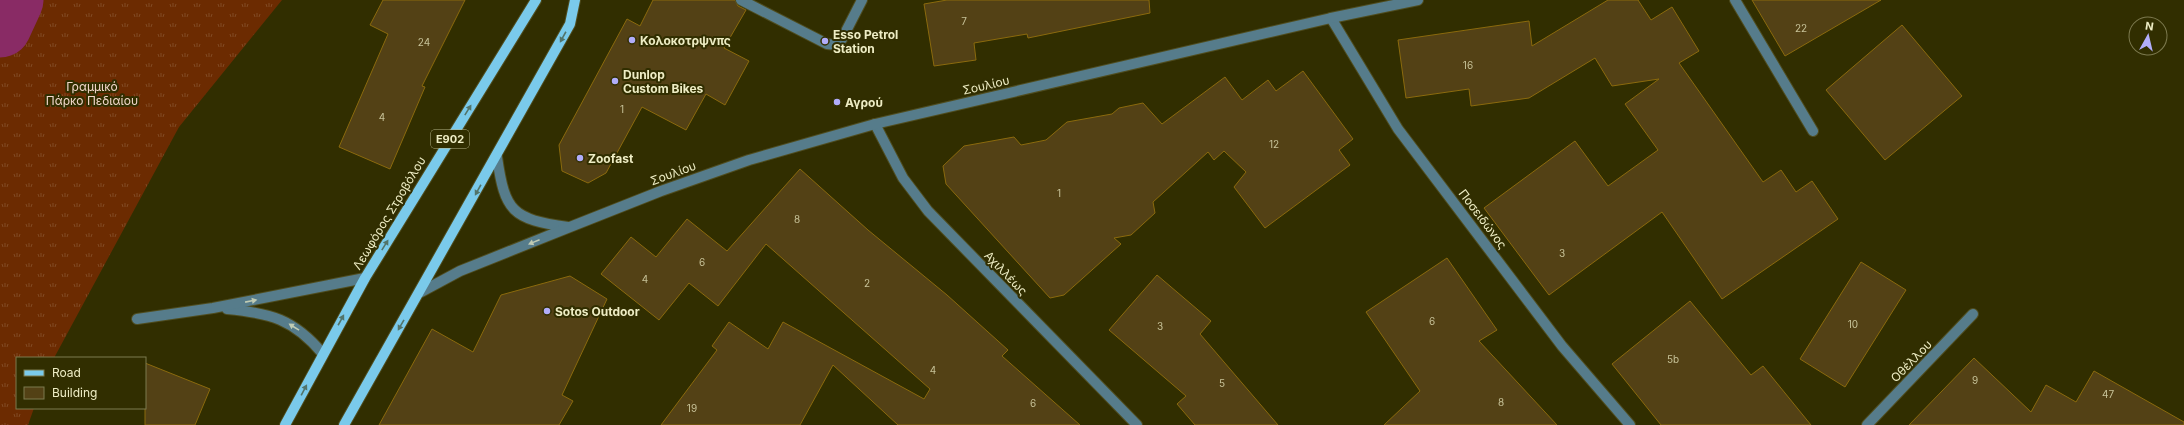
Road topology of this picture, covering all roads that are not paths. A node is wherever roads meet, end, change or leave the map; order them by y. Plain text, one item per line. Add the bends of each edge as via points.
1 (536, 0) edge
2 (575, 0) edge
3 (741, 0) edge
4 (862, 0) edge
5 (1418, 0) edge
6 (1735, 0) edge
7 (1331, 18) junction
8 (875, 124) junction
9 (1813, 131) dead end
10 (497, 156) junction
11 (570, 227) junction
12 (365, 278) junction
13 (420, 292) junction
14 (213, 308) junction
15 (1973, 314) dead end
16 (137, 319) dead end
17 (323, 354) junction
18 (286, 425) edge
19 (344, 425) edge
20 (1137, 425) edge
21 (1630, 425) edge
22 (1868, 425) edge

12 -> 1 main road, Λεωφόρος Στροβόλου / E902
2 -> 10 main road via 570,24
3 - 4 street via 827,44 836,45 842,39
5 - 7 street, Σουλίου
6 - 9 street
7 - 8 street, Σουλίου
7 - 21 street, Ποσειδώνος via 1398,129 1562,346
8 - 11 street, Σουλίου via 749,160
8 - 20 street, Αχιλλέως via 903,178 928,211
10 - 11 street, Σουλίου via 505,197 512,208 536,222
10 -> 13 main road
11 -> 13 street, Σουλίου via 460,271
14 -> 12 street
17 -> 12 main road, Λεωφόρος Στροβόλου / E902
13 -> 19 main road
14 - 16 street
17 -> 14 street via 294,326 275,318 259,312
15 - 22 street, Οθέλλου
18 -> 17 main road, Λεωφόρος Στροβόλου / E902

